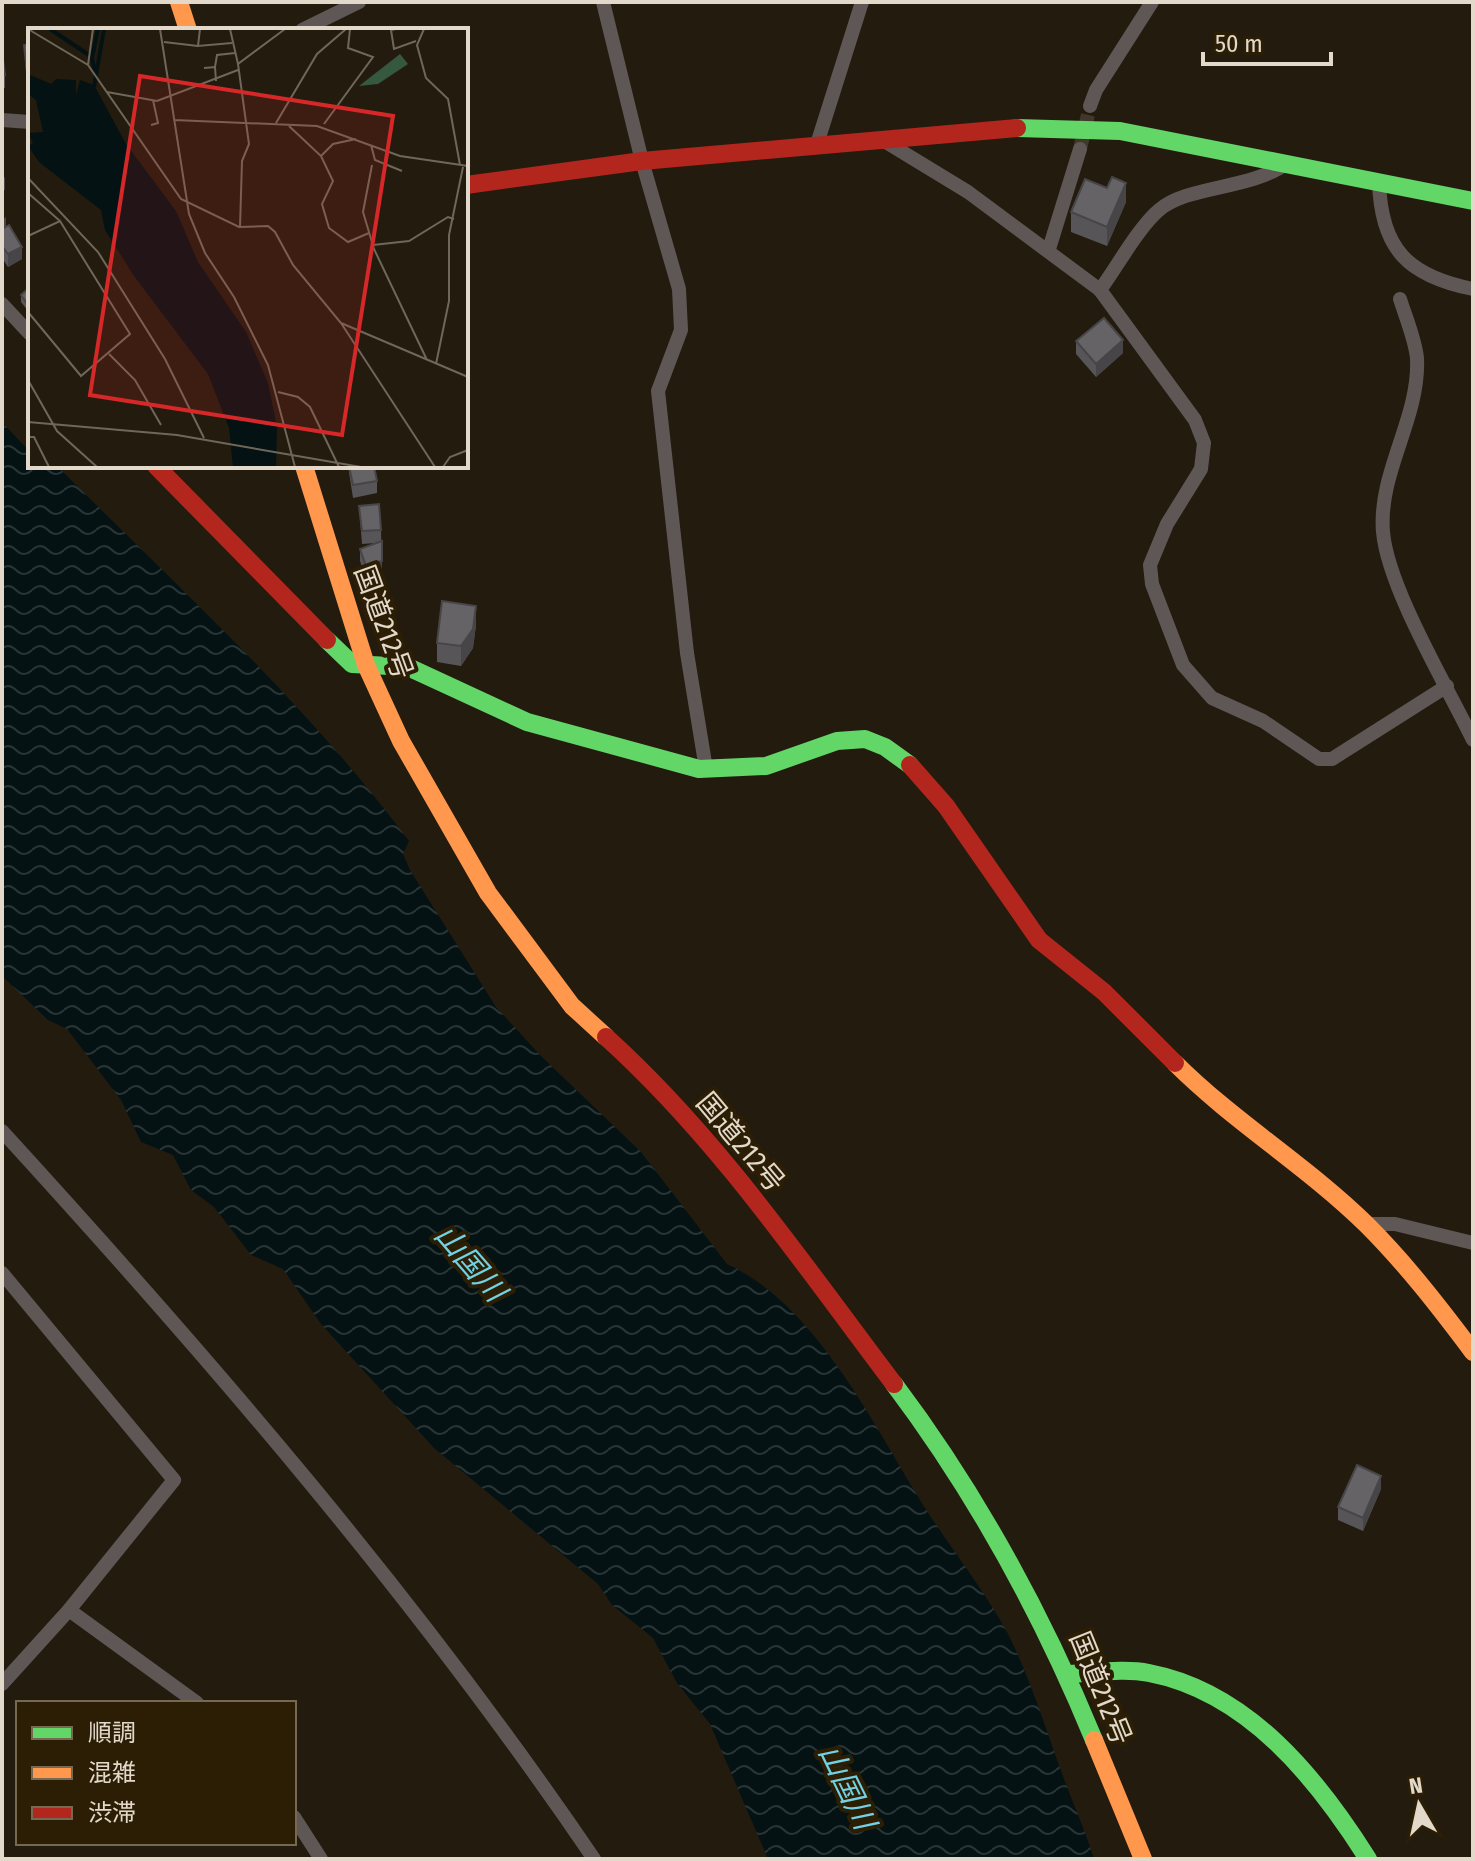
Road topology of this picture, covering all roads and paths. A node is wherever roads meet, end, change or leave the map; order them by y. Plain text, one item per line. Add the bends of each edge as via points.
1 (179, 2) edge
2 (359, 2) edge
3 (603, 2) edge
4 (862, 2) edge
5 (1152, 2) edge
6 (187, 28) edge
7 (306, 28) edge
8 (1090, 106) tunnel mouth
9 (2, 120) edge
10 (28, 122) edge
11 (881, 139) junction
12 (817, 144) junction
13 (1080, 149) tunnel mouth
14 (642, 161) junction
15 (1287, 163) junction
16 (1379, 182) junction
17 (468, 185) edge
18 (1473, 201) edge
19 (1049, 249) junction
20 (1473, 289) edge
21 (1100, 290) junction
22 (1400, 299) dead end
23 (2, 304) edge
24 (28, 332) edge
25 (158, 468) edge
26 (305, 468) edge
27 (366, 665) junction
28 (1447, 686) junction
29 (1473, 740) edge
30 (706, 769) junction
31 (2, 1131) edge
32 (1366, 1224) junction
33 (1473, 1243) edge
34 (2, 1273) edge
35 (1473, 1352) edge
36 (69, 1610) junction
37 (1069, 1674) junction
38 (2, 1684) edge
39 (194, 1701) edge
40 (296, 1820) edge
41 (321, 1859) edge
42 (594, 1859) edge
43 (1143, 1859) edge
44 (1368, 1859) edge

1 - 6 main road
2 - 7 street
3 - 14 street
4 - 12 street
5 - 8 street
9 - 10 street
11 - 12 main road
11 - 15 main road via 1054,126 1120,131
11 - 19 street
12 - 14 main road
13 - 19 street
14 - 17 main road
14 - 30 street via 681,302 681,330 658,391 687,653
15 - 16 main road
15 - 21 street via 1269,176 1160,209
16 - 18 main road
16 - 20 street via 1380,209 1396,251 1415,268
19 - 21 street
21 - 28 street via 1195,420 1204,443 1201,469 1167,524 1150,565 1152,584 1183,665 1212,698 1263,721 1319,759 1332,759
22 - 28 street via 1417,356 1415,386 1385,494 1383,532 1391,572
23 - 24 street
25 - 27 main road via 344,660
26 - 27 main road, 国道212号
27 - 30 main road via 408,667 527,722
27 - 37 main road, 国道212号 via 425,785 526,949 572,1006 646,1073 734,1173 902,1395 990,1529
28 - 29 street
30 - 32 main road via 766,766 837,741 865,739 885,747 910,765 946,806 1039,940 1104,992 1201,1089
31 - 42 street via 262,1425 367,1554 508,1736
32 - 33 street via 1395,1224
32 - 35 main road
34 - 36 street via 174,1480
36 - 38 street
36 - 39 street
37 - 43 main road, 国道212号
37 - 44 main road via 1149,1673 1189,1685 1226,1705 1266,1733 1304,1770
40 - 41 street

